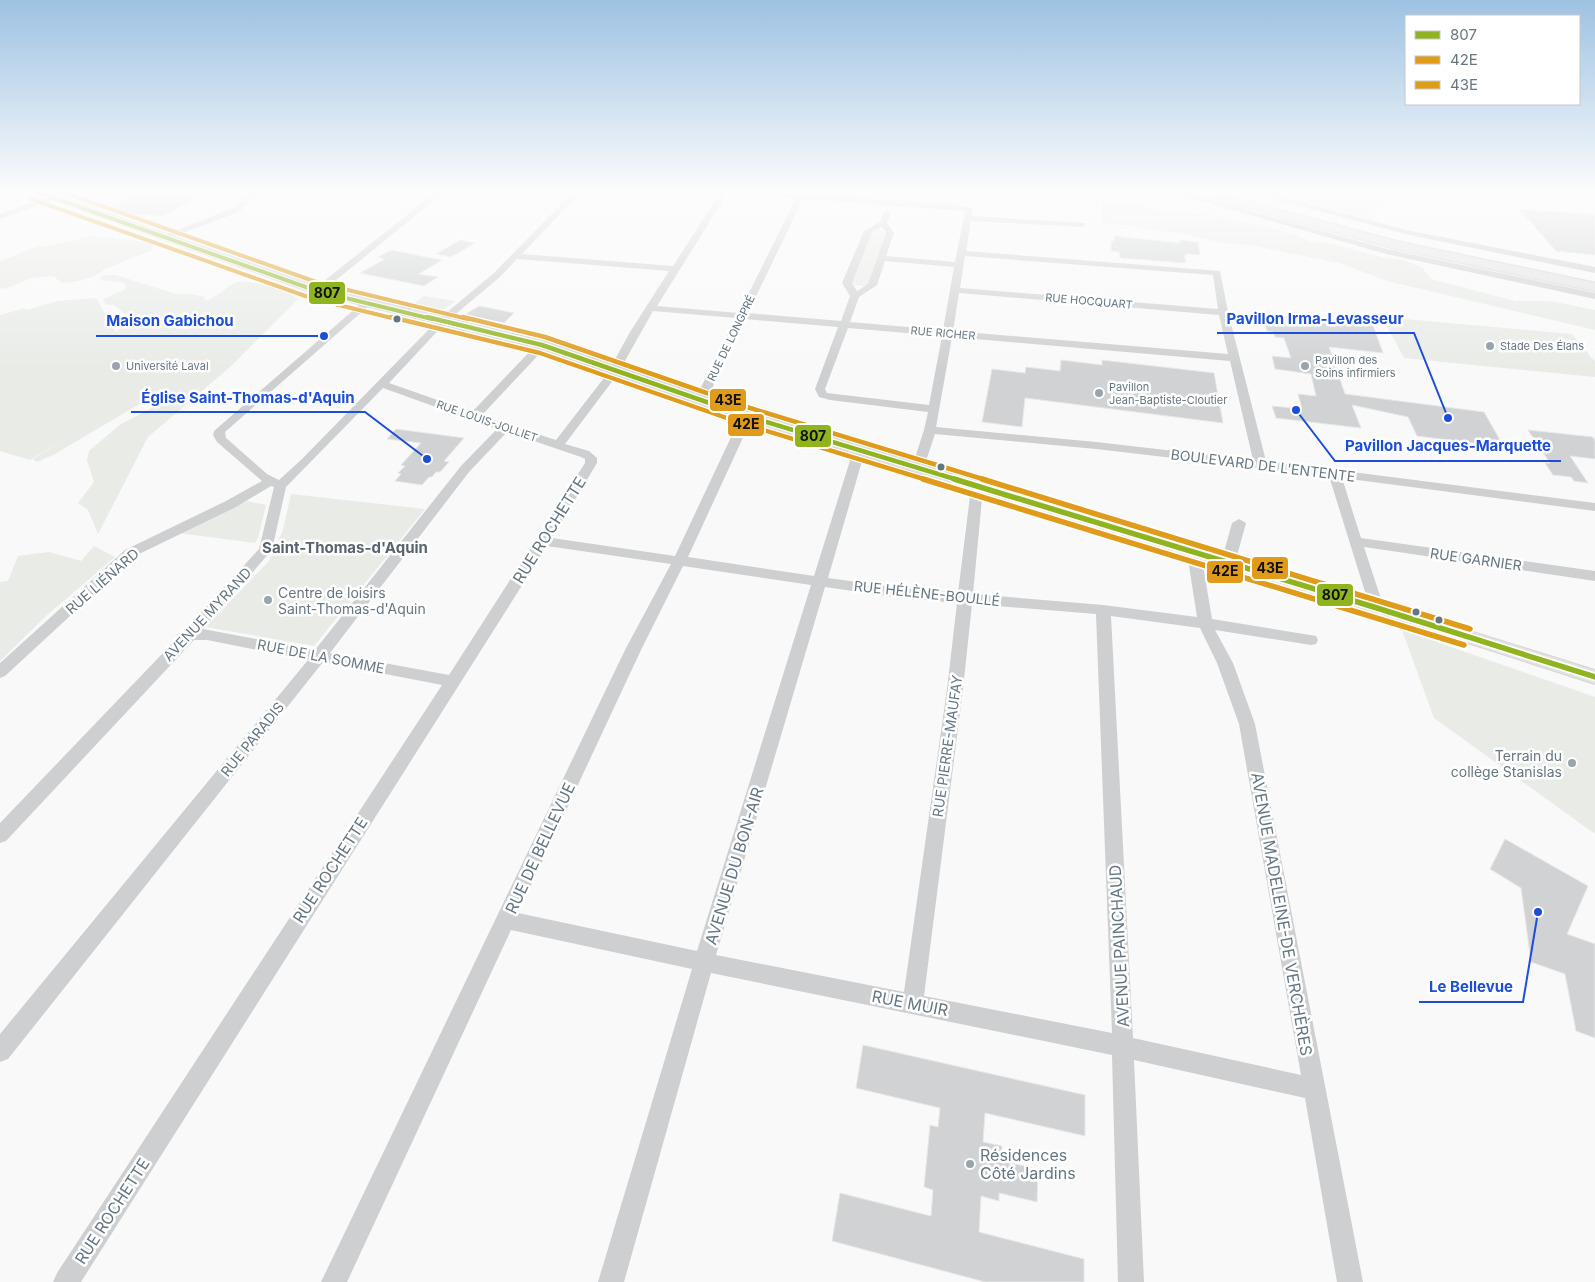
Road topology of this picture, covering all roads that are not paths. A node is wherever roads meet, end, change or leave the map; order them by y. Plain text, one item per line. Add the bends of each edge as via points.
1 (207, 251) edge
2 (367, 251) edge
3 (520, 251) edge
4 (686, 251) edge
5 (774, 251) edge
6 (860, 251) edge
7 (884, 251) edge
8 (1385, 251) edge
9 (1423, 251) edge
10 (1457, 251) edge
11 (1499, 251) edge
12 (962, 253) joint
13 (515, 256) junction
14 (881, 258) junction
15 (959, 265) junction
16 (675, 269) junction
17 (1595, 270) edge
18 (1595, 279) edge
19 (1595, 287) edge
20 (954, 290) junction
21 (317, 291) junction
22 (855, 296) junction
23 (1595, 296) edge
24 (367, 303) junction
25 (651, 308) junction
26 (1224, 312) junction
27 (742, 315) junction
28 (443, 320) junction
29 (844, 324) junction
30 (947, 333) junction
31 (542, 345) junction
32 (1235, 358) junction
33 (614, 368) junction
34 (382, 384) junction
35 (701, 399) junction
36 (933, 409) junction
37 (747, 416) junction
38 (474, 417) junction
39 (505, 428) junction
40 (930, 430) junction
41 (558, 445) junction
42 (859, 451) junction
43 (591, 458) joint
44 (1260, 463) junction
45 (917, 470) junction
46 (1334, 473) junction
47 (275, 484) junction
48 (977, 488) junction
49 (1595, 507) edge
50 (1240, 523) dead end
51 (543, 541) junction
52 (1357, 542) junction
53 (1194, 553) junction
54 (680, 559) junction
55 (1228, 563) junction
56 (1595, 576) edge
57 (818, 582) junction
58 (965, 598) junction
59 (1377, 608) junction
60 (1103, 610) junction
61 (1206, 623) junction
62 (190, 634) junction
63 (1311, 640) dead end
64 (320, 655) junction
65 (0, 672) edge
66 (1595, 677) edge
67 (451, 681) junction
68 (0, 835) edge
69 (506, 920) junction
70 (704, 962) junction
71 (913, 1002) junction
72 (1124, 1048) junction
73 (0, 1051) edge
74 (1314, 1089) junction
75 (66, 1282) edge
76 (334, 1282) edge
77 (611, 1282) edge
78 (1131, 1282) edge
79 (1350, 1282) edge

1 - 21 main road
2 - 21 street
3 - 13 street
4 - 16 street
5 - 27 street, RUE DE LONGPRÉ
6 - 22 street via 847,283
7 - 14 street
8 - 23 street
9 - 19 highway
10 - 18 highway
11 - 17 street
12 - 15 street
12 - 26 street via 1217,273
13 - 16 street
13 - 28 street
14 - 15 street
14 - 22 street via 872,285
15 - 20 street
16 - 25 street
20 - 26 street, RUE HOCQUART
20 - 30 street
21 - 24 main road
22 - 29 street
24 - 28 main road
24 - 47 street via 220,431 222,440 263,478
25 - 27 street, RUE RICHER
25 - 33 street
26 - 32 street
27 - 29 street, RUE RICHER
27 - 35 street, RUE DE LONGPRÉ
28 - 31 main road
28 - 34 street
29 - 30 street, RUE RICHER
29 - 36 street via 820,390 823,395
30 - 32 street, RUE RICHER
30 - 36 street
31 - 33 main road
31 - 38 street
32 - 44 street
33 - 35 main road
33 - 41 street
34 - 38 street, RUE LOUIS-JOLLIET
34 - 47 street
35 - 37 main road
36 - 40 street
37 - 42 main road
37 - 54 street, RUE DE BELLEVUE
38 - 39 street, RUE LOUIS-JOLLIET
39 - 41 street, RUE LOUIS-JOLLIET
39 - 64 street, RUE PARADIS via 465,469
40 - 44 street, BOULEVARD DE L'ENTENTE
40 - 45 street
41 - 43 street, RUE LOUIS-JOLLIET
42 - 45 main road
42 - 57 street, AVENUE DU BON-AIR
43 - 51 street, RUE ROCHETTE via 590,465
44 - 46 street, BOULEVARD DE L'ENTENTE
45 - 48 main road
46 - 49 street, BOULEVARD DE L'ENTENTE
46 - 52 street
47 - 62 street, AVENUE MYRAND via 265,550
47 - 65 street, RUE LIÉNARD via 130,553
48 - 53 main road
48 - 58 street, RUE PIERRE-MAUFAY
50 - 55 street
51 - 54 street, RUE HÉLÈNE-BOULLÉ
51 - 67 street, RUE ROCHETTE
52 - 56 street, RUE GARNIER
52 - 59 street
53 - 55 main road
53 - 61 street, AVENUE MADELEINE-DE VERCHÈRES
54 - 57 street, RUE HÉLÈNE-BOULLÉ
54 - 69 street, RUE DE BELLEVUE via 633,650
55 - 59 main road
57 - 58 street, RUE HÉLÈNE-BOULLÉ
57 - 70 street, AVENUE DU BON-AIR
58 - 60 street, RUE HÉLÈNE-BOULLÉ
58 - 71 street, RUE PIERRE-MAUFAY
59 - 66 main road
60 - 61 street, RUE HÉLÈNE-BOULLÉ
60 - 72 street, AVENUE PAINCHAUD
61 - 63 street, RUE HÉLÈNE-BOULLÉ
61 - 74 street, AVENUE MADELEINE-DE VERCHÈRES via 1225,662 1247,724
62 - 64 street, RUE DE LA SOMME
62 - 68 street, AVENUE MYRAND
64 - 67 street, RUE DE LA SOMME
64 - 73 street, RUE PARADIS
67 - 75 street, RUE ROCHETTE
69 - 70 street, RUE MUIR
69 - 76 street, RUE DE BELLEVUE
70 - 71 street, RUE MUIR
70 - 77 street, AVENUE DU BON-AIR
71 - 72 street, RUE MUIR
72 - 74 street, RUE MUIR
72 - 78 street, AVENUE PAINCHAUD
74 - 79 street, AVENUE MADELEINE-DE VERCHÈRES

